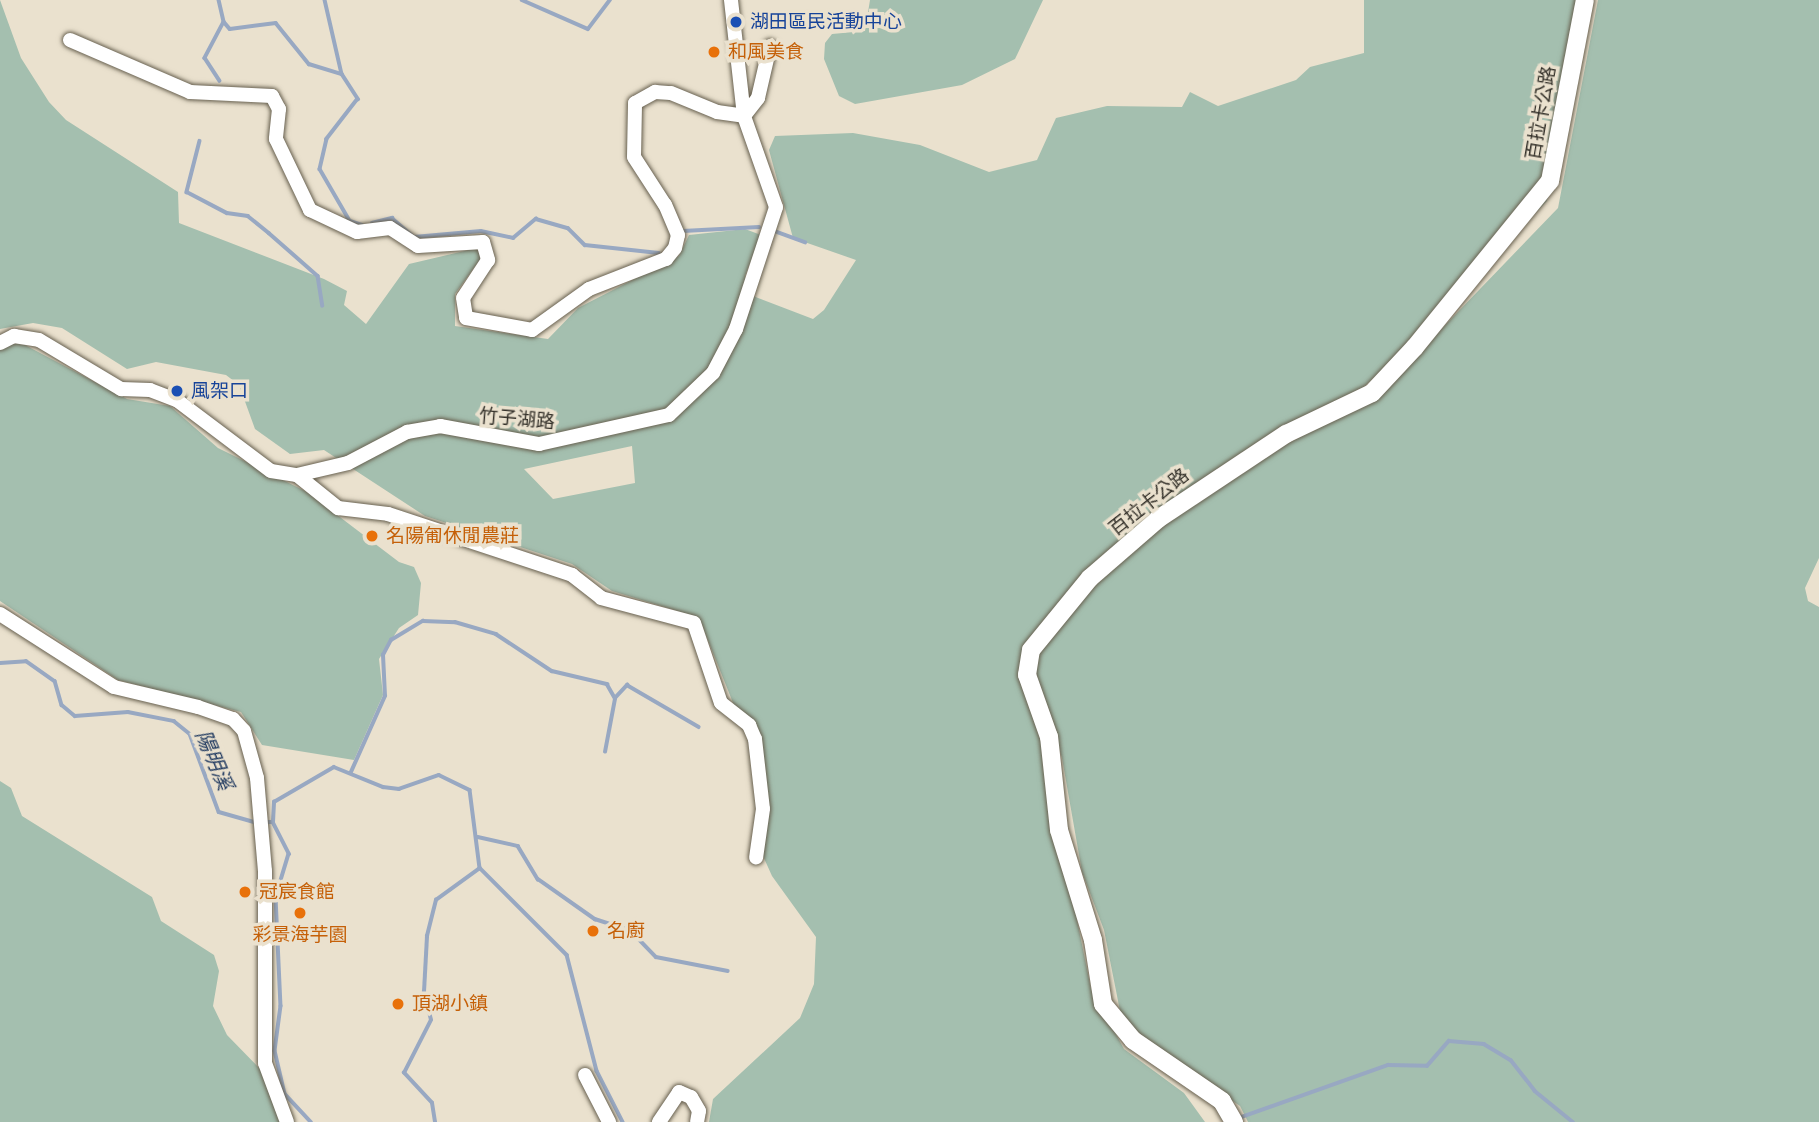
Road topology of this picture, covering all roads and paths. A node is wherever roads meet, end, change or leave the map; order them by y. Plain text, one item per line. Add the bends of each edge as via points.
1 (731, 0) edge
2 (1585, 0) edge
3 (70, 40) dead end
4 (770, 46) dead end
5 (744, 116) junction
6 (0, 343) edge
7 (297, 475) junction
8 (0, 614) edge
9 (756, 858) dead end
10 (585, 1075) dead end
11 (286, 1122) edge
12 (608, 1122) edge
13 (659, 1122) edge
14 (696, 1122) edge
15 (1234, 1122) edge

1 - 5 street, 竹子湖路
2 - 15 main road, 百拉卡公路 via 1550,181 1415,347 1372,393 1286,434 1158,519 1090,578 1031,650 1027,675 1049,737 1059,830 1093,940 1103,1004 1133,1040 1222,1101
3 - 5 street via 190,92 264,91 277,100 276,139 310,210 357,232 390,228 418,246 483,242 488,260 463,298 466,318 532,330 589,289 666,259 674,248 678,235 665,205 634,157 635,103 655,92 671,93 717,112
4 - 5 street via 758,97
5 - 7 street, 竹子湖路 via 776,207 736,329 713,373 669,415 540,444 440,426 407,432 348,463
6 - 7 street, 竹子湖路 via 15,336 39,340 121,389 178,401 271,471
7 - 9 street via 338,508 388,514 572,575 601,598 694,623 721,703 749,725 755,739 763,808
8 - 11 street via 114,687 233,719 254,758 261,822 265,1063
10 - 12 street
13 - 14 street via 679,1092 691,1097 699,1111

